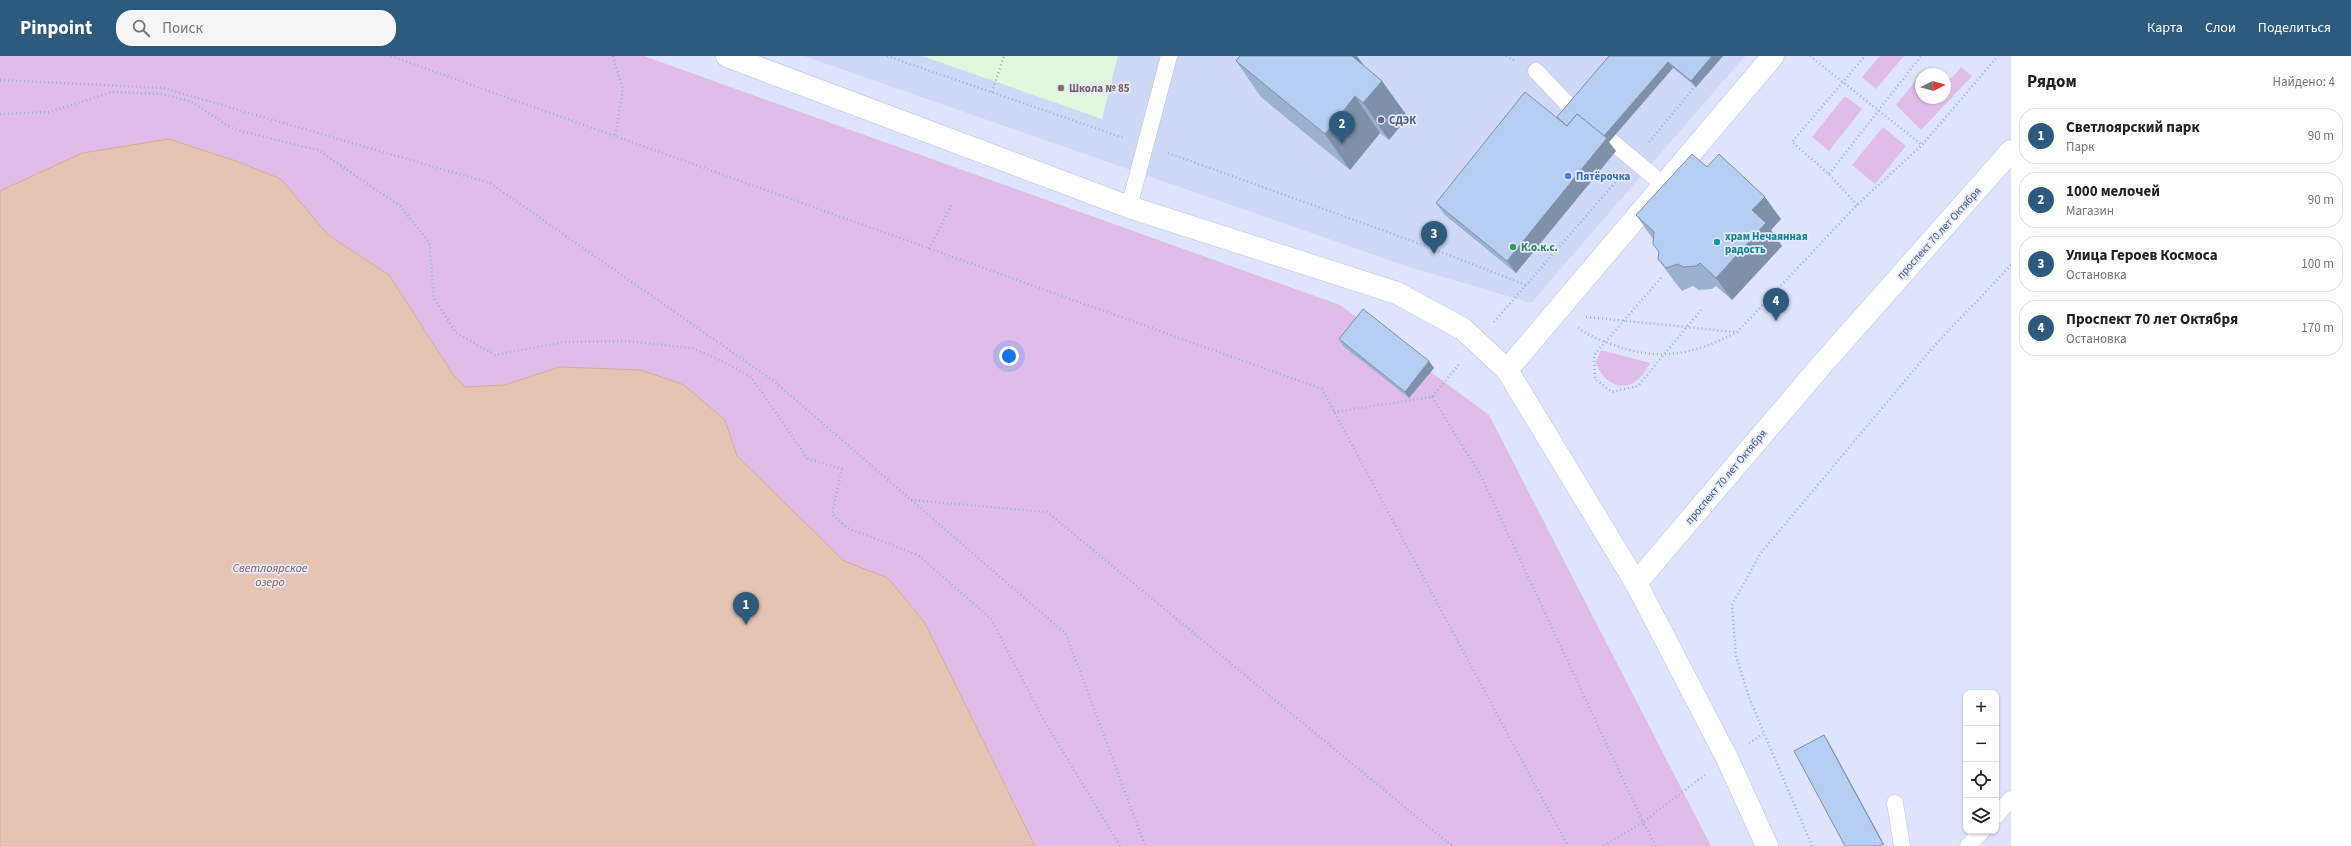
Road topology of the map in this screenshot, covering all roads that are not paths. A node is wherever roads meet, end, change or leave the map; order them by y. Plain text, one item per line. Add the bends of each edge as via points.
1 (728, 56) edge
2 (1169, 56) edge
3 (1773, 56) edge
4 (1536, 71) dead end
5 (1573, 110) edge
6 (1611, 141) dead end
7 (2011, 151) edge
8 (1664, 185) junction
9 (1129, 207) junction
10 (1507, 370) junction
11 (1636, 583) junction
12 (2011, 799) edge
13 (1895, 803) dead end
14 (1999, 813) edge
15 (1979, 834) edge
16 (1767, 846) edge
17 (1902, 846) edge
18 (1968, 846) edge

1 - 9 street
2 - 9 lane
3 - 8 street
4 - 5 lane
6 - 8 lane
7 - 11 street, проспект 70 лет Октября via 1819,368
8 - 10 street
9 - 10 street via 1397,293 1463,329
10 - 11 street
11 - 16 street via 1727,758
12 - 14 lane
13 - 17 lane
15 - 18 lane

